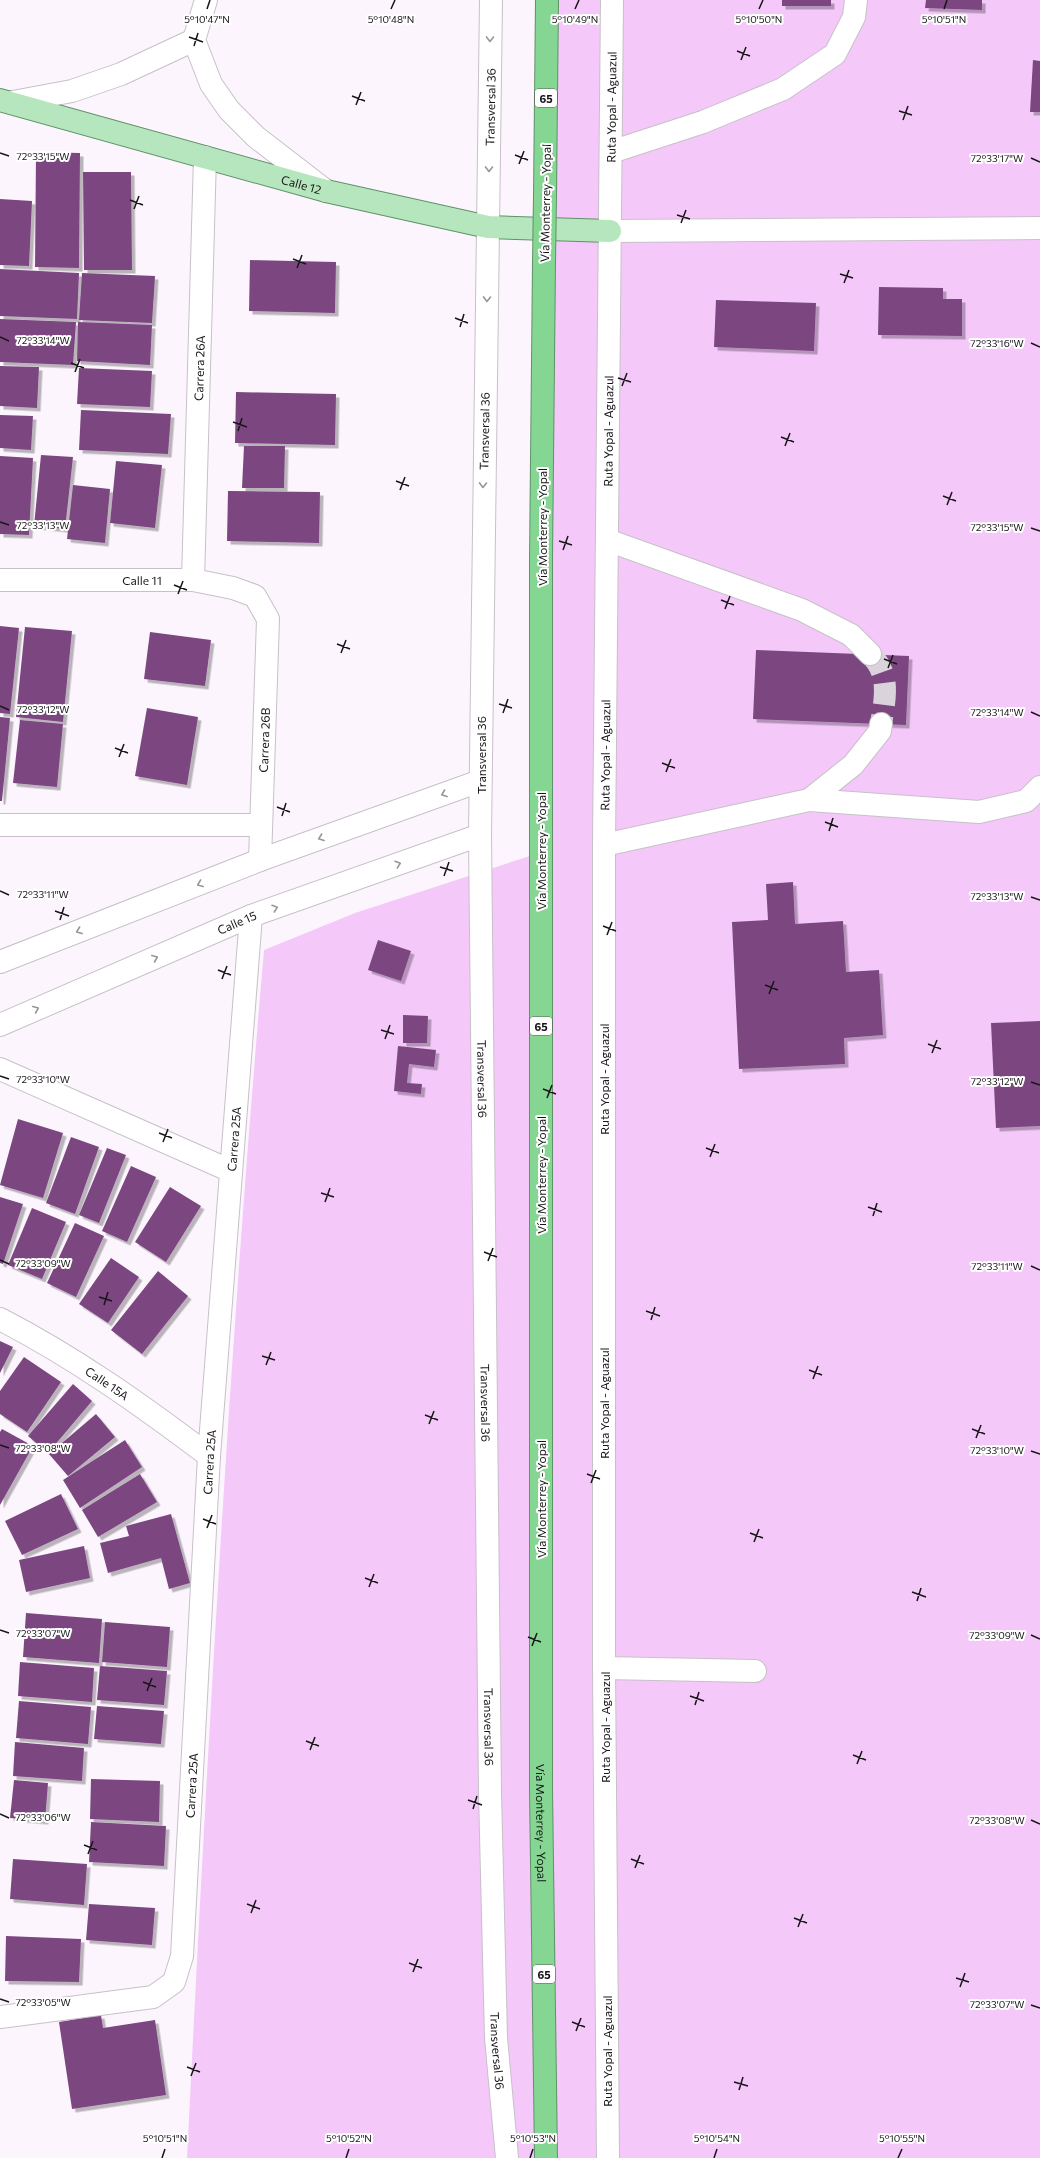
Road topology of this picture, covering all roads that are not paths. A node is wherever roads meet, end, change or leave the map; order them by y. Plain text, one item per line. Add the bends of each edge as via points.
1 (206, 0) edge
2 (491, 0) edge
3 (547, 0) edge
4 (612, 0) edge
5 (856, 0) edge
6 (194, 40) junction
7 (6, 101) edge
8 (611, 152) junction
9 (205, 156) junction
10 (326, 191) junction
11 (488, 227) junction
12 (610, 228) junction
13 (1040, 228) edge
14 (607, 540) junction
15 (0, 580) edge
16 (193, 580) junction
17 (268, 619) joint
18 (870, 654) tunnel mouth
19 (881, 724) tunnel mouth
20 (480, 780) junction
21 (1040, 788) edge
22 (809, 800) junction
23 (0, 825) edge
24 (261, 825) junction
25 (480, 835) junction
26 (604, 845) junction
27 (260, 860) junction
28 (251, 916) junction
29 (0, 962) edge
30 (0, 1025) edge
31 (0, 1069) edge
32 (232, 1171) junction
33 (0, 1319) edge
34 (210, 1456) junction
35 (604, 1668) junction
36 (755, 1671) dead end
37 (0, 2017) edge
38 (507, 2158) edge
39 (546, 2158) edge
40 (608, 2158) edge

1 - 6 street
2 -> 11 street, Transversal 36
3 - 39 highway, Vía Monterrey - Yopal / 65, bridge via 541,559 541,1790
4 - 8 street
4 - 12 street, Ruta Yopal - Aguazul
5 - 8 street via 854,17 835,54 783,89 703,122
6 - 7 street via 152,61 72,91
6 - 10 street via 211,84 228,110 256,137
7 - 9 main road, Calle 12
8 - 12 street
9 - 10 main road, Calle 12
9 - 16 street, Carrera 26A
10 - 11 main road, Calle 12
11 - 12 main road, Calle 12
11 -> 20 street, Transversal 36
12 - 13 street
12 - 14 street, Ruta Yopal - Aguazul
14 - 18 street via 802,610 851,636
14 - 26 street, Ruta Yopal - Aguazul
15 - 16 street, Calle 11
16 - 17 street, Calle 11 via 233,588 255,596
17 - 24 street, Carrera 26B
19 - 22 street via 880,731 853,765
20 - 25 street, Transversal 36
20 -> 27 street
21 - 22 street via 1026,801 979,812
22 - 26 street
23 - 24 street
24 - 27 street, Carrera 26B
28 -> 25 street, Calle 15
25 - 38 street, Transversal 36 via 490,1794 496,2038
26 - 35 street, Ruta Yopal - Aguazul
27 -> 29 street
30 -> 28 street, Calle 15
28 - 32 street, Carrera 25A
31 - 32 street
32 - 34 street, Carrera 25A
33 - 34 street, Calle 15A via 39,1339
34 - 37 street, Carrera 25A via 182,1956 174,1982 153,1997
35 - 36 street
35 - 40 street

